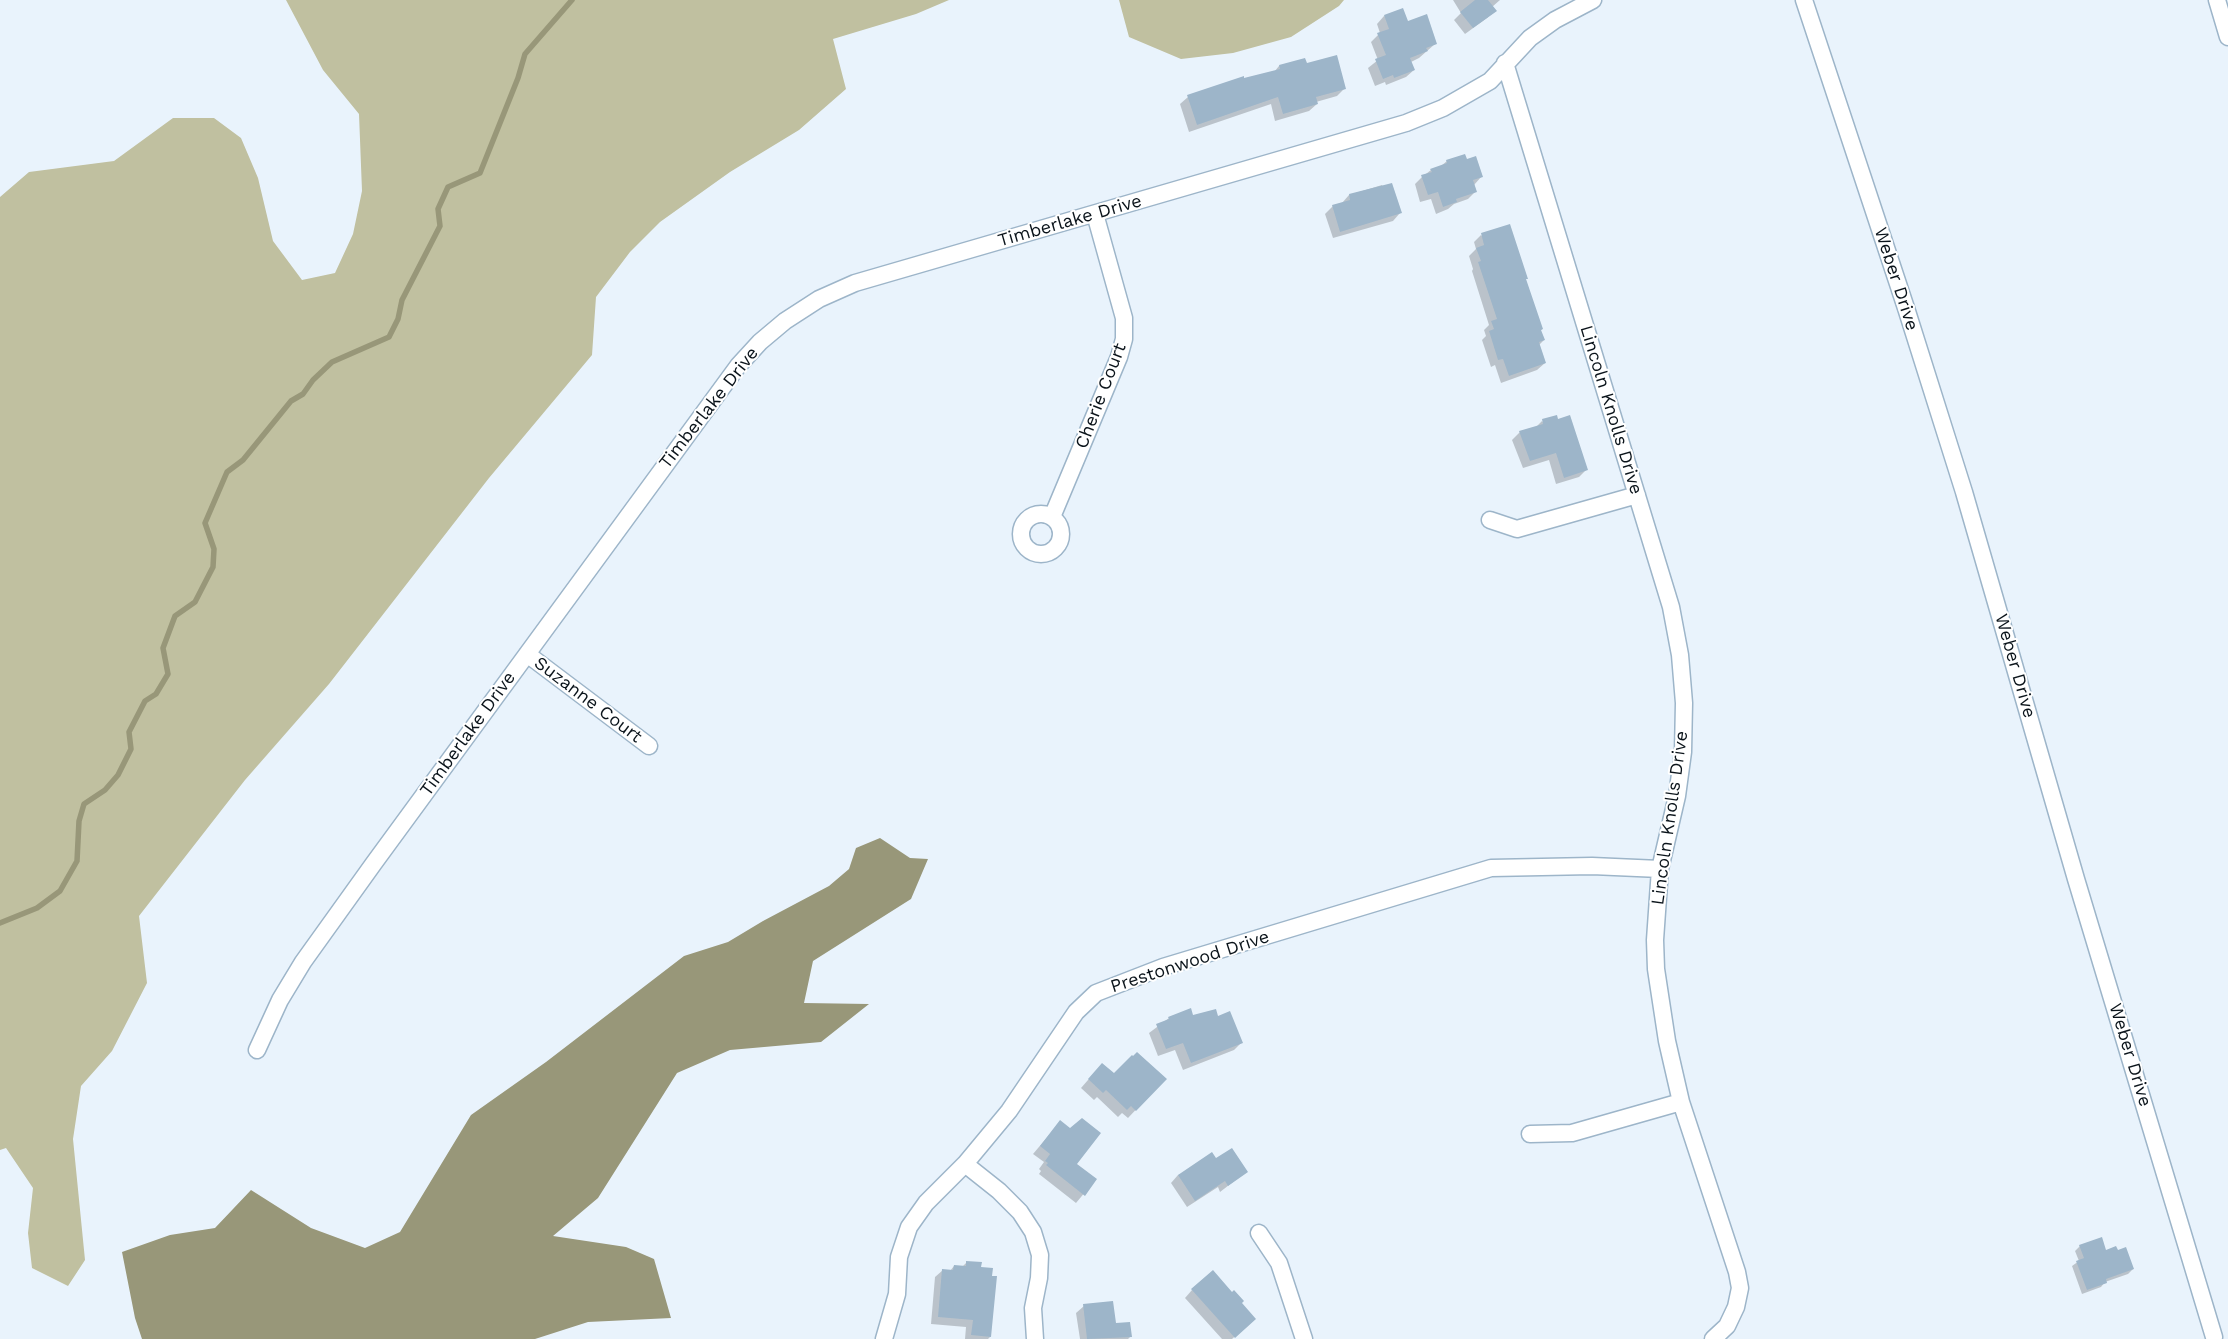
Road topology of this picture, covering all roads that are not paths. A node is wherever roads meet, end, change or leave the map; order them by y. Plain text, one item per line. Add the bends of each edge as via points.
1 (1592, 0) edge
2 (1804, 0) edge
3 (2217, 0) edge
4 (1569, 5) edge
5 (2228, 37) edge
6 (1505, 63) junction
7 (1095, 214) junction
8 (1637, 495) junction
9 (1052, 517) dead end
10 (1490, 520) dead end
11 (527, 654) junction
12 (649, 746) dead end
13 (1660, 869) junction
14 (257, 1050) dead end
15 (1681, 1102) junction
16 (1530, 1134) dead end
17 (965, 1164) junction
18 (1259, 1233) dead end
19 (2216, 1336) edge
20 (884, 1339) edge
21 (1035, 1339) edge
22 (1304, 1339) edge
23 (1712, 1339) edge

1 - 4 street, Timberlake Drive
2 - 19 street, Weber Drive via 1964,492 2076,879
3 - 5 street
4 - 6 street, Timberlake Drive
6 - 7 street, Timberlake Drive via 1490,81 1444,108 1406,123
6 - 8 street, Lincoln Knolls Drive
7 - 9 street, Cherie Court via 1124,318 1124,339
7 - 11 street, Timberlake Drive via 855,283 819,299 786,321 738,366
8 - 10 street via 1517,528
8 - 13 street, Lincoln Knolls Drive via 1670,607 1680,655 1684,703 1683,752 1677,796
11 - 12 street, Suzanne Court
11 - 14 street, Timberlake Drive via 303,962 280,1000
13 - 15 street, Lincoln Knolls Drive via 1656,969
13 - 17 street, Prestonwood Drive via 1592,866 1491,868 1163,967 1096,993 1076,1012 1009,1111
15 - 16 street via 1572,1133
15 - 23 street, Lincoln Knolls Drive via 1738,1272 1740,1288 1736,1308 1727,1326
17 - 20 street, Prestonwood Drive via 926,1203 909,1227 899,1257 897,1294
17 - 21 street via 1013,1205 1033,1232 1040,1255 1033,1308
18 - 22 street via 1279,1263

